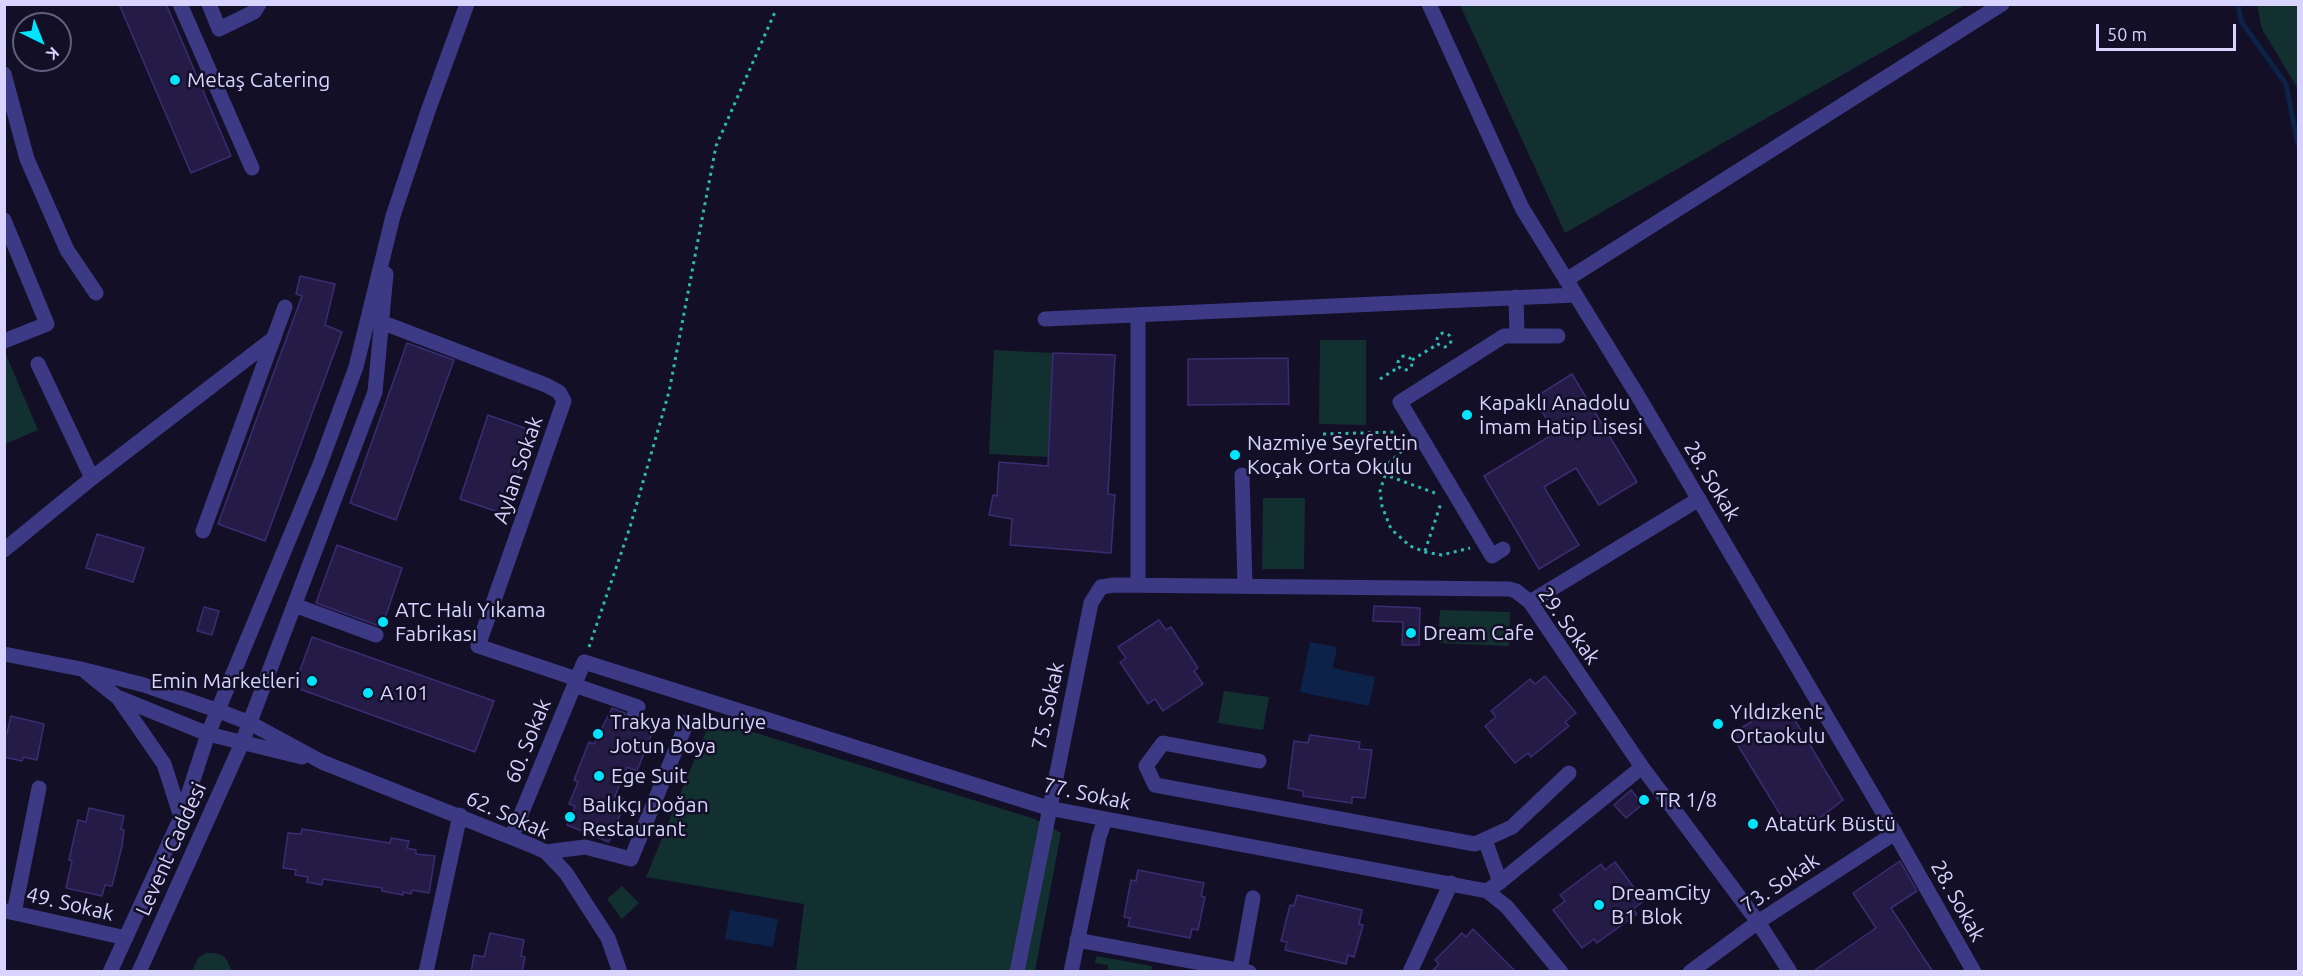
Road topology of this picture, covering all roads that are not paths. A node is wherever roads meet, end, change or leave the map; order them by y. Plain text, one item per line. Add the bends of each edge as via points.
1 (180, 4) edge
2 (209, 4) edge
3 (259, 4) edge
4 (467, 4) edge
5 (1429, 4) edge
6 (2002, 4) edge
7 (4, 74) edge
8 (252, 168) dead end
9 (393, 216) junction
10 (4, 220) edge
11 (1566, 280) junction
12 (96, 293) dead end
13 (1575, 295) junction
14 (1516, 297) junction
15 (285, 307) dead end
16 (1138, 315) junction
17 (1045, 320) dead end
18 (381, 322) junction
19 (1516, 336) junction
20 (1558, 336) dead end
21 (274, 338) junction
22 (4, 341) edge
23 (38, 363) dead end
24 (1242, 475) dead end
25 (92, 478) junction
26 (1699, 500) junction
27 (203, 531) dead end
28 (1503, 549) dead end
29 (4, 550) edge
30 (1138, 585) junction
31 (1245, 586) junction
32 (1097, 591) joint
33 (1530, 602) junction
34 (294, 605) junction
35 (376, 635) dead end
36 (4, 654) edge
37 (584, 662) joint
38 (81, 669) junction
39 (576, 682) junction
40 (117, 697) junction
41 (219, 711) junction
42 (634, 715) dead end
43 (687, 722) dead end
44 (250, 723) junction
45 (208, 734) junction
46 (242, 743) junction
47 (1259, 761) dead end
48 (322, 762) junction
49 (1642, 767) junction
50 (1569, 773) dead end
51 (39, 788) dead end
52 (1048, 808) junction
53 (460, 815) junction
54 (181, 817) junction
55 (1105, 820) junction
56 (1895, 833) junction
57 (512, 836) junction
58 (1485, 840) junction
59 (546, 852) junction
60 (1451, 883) junction
61 (1494, 886) junction
62 (1253, 898) dead end
63 (9, 912) edge
64 (1758, 922) junction
65 (126, 938) junction
66 (1077, 940) junction
67 (1245, 971) edge
68 (111, 972) edge
69 (139, 972) edge
70 (426, 972) edge
71 (620, 972) edge
72 (1017, 972) edge
73 (1071, 972) edge
74 (1410, 972) edge
75 (1561, 972) edge
76 (1690, 972) edge
77 (1790, 972) edge
78 (1974, 972) edge

1 - 8 street
2 - 3 street via 219,29 254,12
4 - 9 street
5 - 11 street, 28. Sokak via 1522,208
6 - 11 street
7 - 12 street via 27,159 67,250
9 - 18 street, Levent Caddesi
9 - 41 street via 356,367
10 - 22 street via 47,324
11 - 13 street, 28. Sokak
13 - 14 street
13 - 26 street, 28. Sokak
14 - 16 street
14 - 19 street
15 - 21 street
16 - 17 street
16 - 30 street
18 - 34 street, Levent Caddesi via 375,392
18 - 39 street, Aylan Sokak via 546,385 559,392 564,401 478,646
19 - 20 street
19 - 28 street via 1504,336 1400,402 1492,556
21 - 25 street
21 - 27 street
23 - 25 street
24 - 31 street
25 - 29 street
26 - 33 street
26 - 56 street, 28. Sokak
30 - 31 street, 29. Sokak
30 - 32 street, 29. Sokak via 1108,585
31 - 33 street, 29. Sokak via 1509,589
32 - 52 street, 75. Sokak via 1091,603
33 - 49 street, 29. Sokak
34 - 35 street
34 - 44 street, Levent Caddesi
36 - 38 street, 62. Sokak
37 - 39 street, 60. Sokak
37 - 52 street, 77. Sokak
38 - 40 street, 62. Sokak
38 - 41 street, 62. Sokak via 144,685
39 - 42 street via 638,707
39 - 57 street, 60. Sokak
40 - 45 street, 62. Sokak
40 - 54 street via 164,765
41 - 44 street, 62. Sokak
41 - 45 street
43 - 59 street via 631,859 585,847
44 - 46 street, Levent Caddesi
44 - 48 street, 62. Sokak
45 - 46 street, 62. Sokak
45 - 54 street
46 - 48 street, 62. Sokak
46 - 69 street, Levent Caddesi
47 - 58 street via 1162,743 1146,766 1155,785 1475,844
48 - 53 street, 62. Sokak
49 - 61 street
49 - 64 street, 29. Sokak
50 - 58 street via 1512,826
51 - 63 street
52 - 55 street, 77. Sokak
52 - 72 street, 75. Sokak
53 - 57 street, 62. Sokak
53 - 70 street
54 - 65 street
55 - 60 street, 77. Sokak
55 - 66 street
56 - 64 street, 73. Sokak
56 - 78 street, 28. Sokak
57 - 59 street, 62. Sokak
58 - 61 street
59 - 71 street, 62. Sokak via 566,873 608,938
60 - 61 street, 77. Sokak
60 - 74 street
61 - 75 street, 77. Sokak
62 - 67 street
63 - 65 street, 49. Sokak
64 - 76 street, 73. Sokak
64 - 77 street, 29. Sokak
65 - 68 street
66 - 67 street
66 - 73 street

